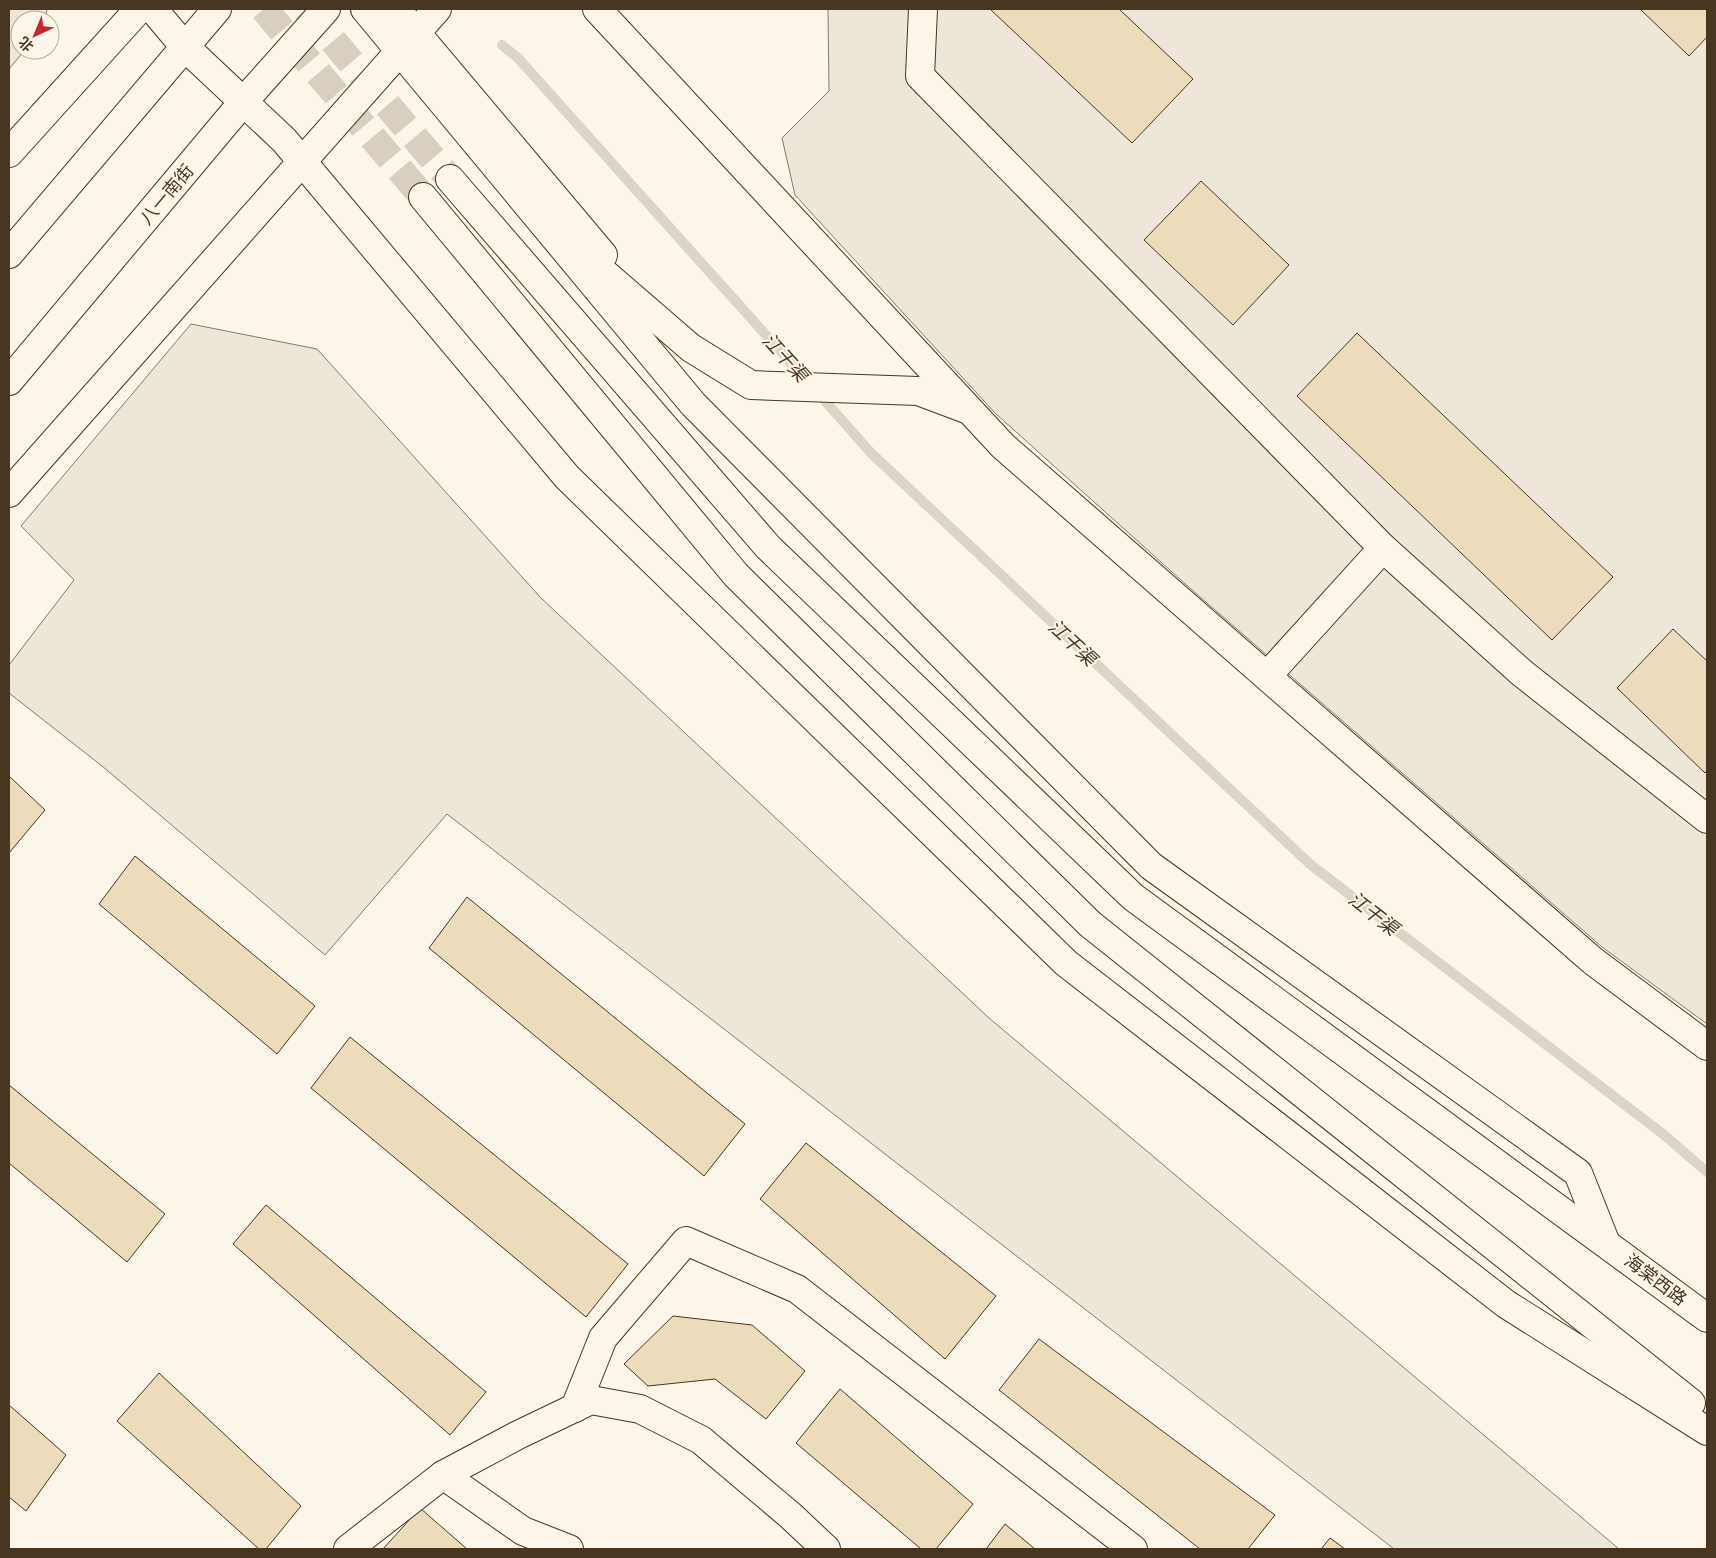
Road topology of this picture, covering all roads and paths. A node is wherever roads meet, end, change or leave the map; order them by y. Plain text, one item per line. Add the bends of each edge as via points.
1 (139, 9) edge
2 (153, 9) edge
3 (217, 9) edge
4 (326, 9) edge
5 (364, 9) edge
6 (396, 9) edge
7 (437, 9) edge
8 (597, 9) edge
9 (923, 9) edge
10 (407, 42) junction
11 (184, 46) junction
12 (244, 101) junction
13 (9, 153) edge
14 (302, 162) junction
15 (450, 179) tunnel mouth
16 (423, 197) tunnel mouth
17 (530, 208) junction
18 (9, 254) edge
19 (658, 319) junction
20 (9, 381) edge
21 (970, 410) junction
22 (9, 494) edge
23 (1383, 548) junction
24 (1267, 676) junction
25 (1707, 818) edge
26 (1707, 1046) edge
27 (1605, 1241) junction
28 (1707, 1318) edge
29 (575, 1408) junction
30 (1707, 1416) edge
31 (1707, 1431) edge
32 (443, 1474) junction
33 (348, 1549) edge
34 (569, 1549) edge
35 (826, 1549) edge
36 (1133, 1549) edge

1 - 13 main road
2 - 11 main road
3 - 11 main road
4 - 12 main road, 八一南街
5 - 10 main road
6 - 10 main road
7 - 10 main road
8 - 21 main road
9 - 23 main road via 920,76
10 - 14 main road
10 - 17 main road
10 - 19 main road
11 - 12 main road
11 - 18 main road
12 - 14 main road
12 - 20 main road, 八一南街
14 - 22 main road
14 - 31 main road via 567,477 1066,963 1506,1304
15 - 27 main road, 海棠西路 via 768,547 1134,896
16 - 30 main road via 736,575 1090,924
17 - 19 main road
17 - 27 main road via 693,404 1151,866 1578,1173
19 - 21 main road via 691,348 751,385 918,391
21 - 24 main road via 1003,446
23 - 24 main road
23 - 25 main road via 1522,673
24 - 26 main road via 1593,960
27 - 28 main road, 海棠西路
29 - 32 main road
29 - 35 main road via 591,1400 640,1409 701,1440
29 - 36 main road via 603,1338 686,1241 797,1289
32 - 33 main road
32 - 34 main road via 523,1531

